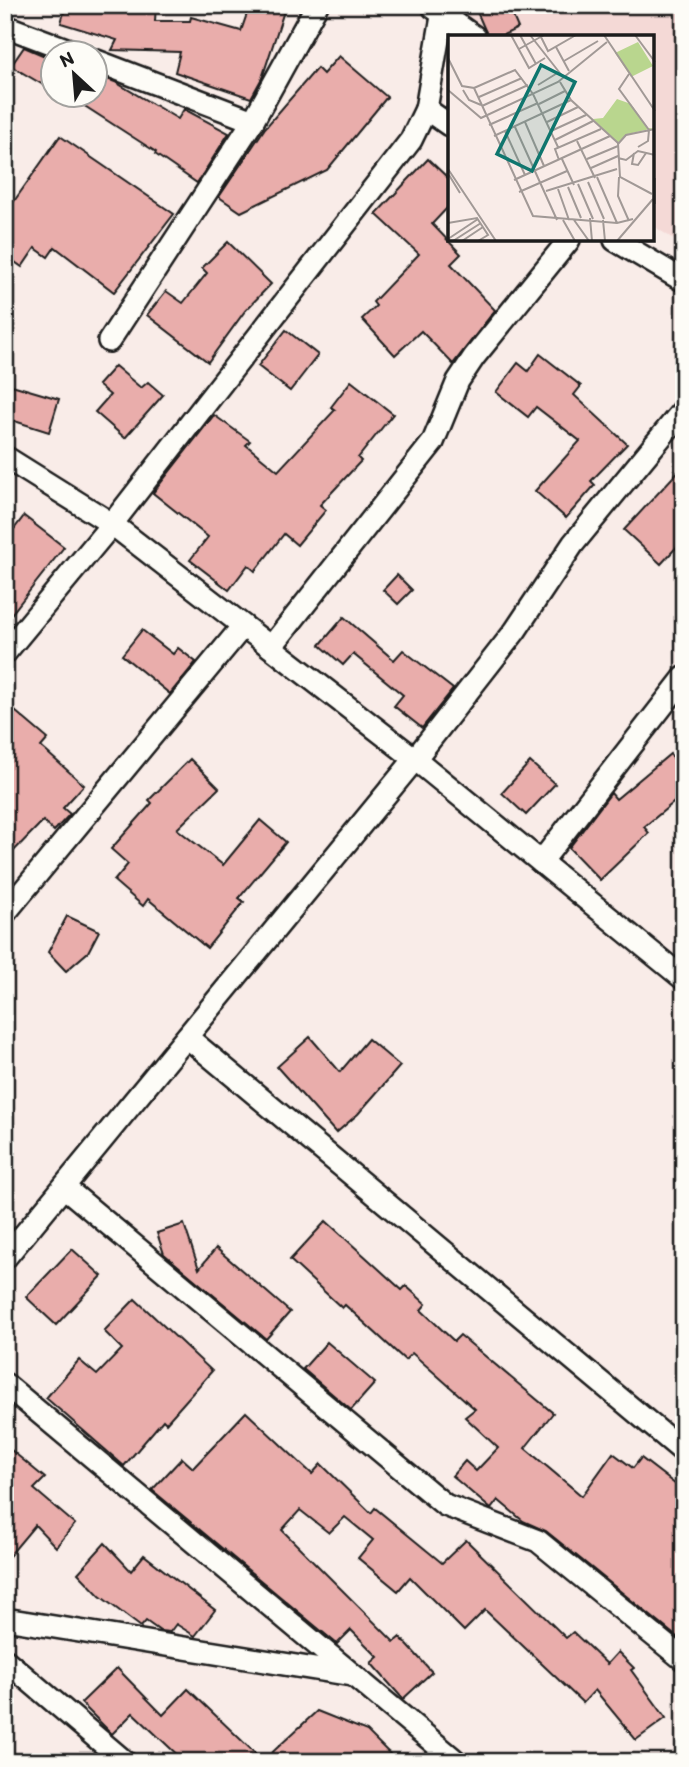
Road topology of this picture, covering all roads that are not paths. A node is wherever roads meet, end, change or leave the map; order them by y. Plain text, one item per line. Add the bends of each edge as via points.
1 (317, 5) edge
2 (439, 8) edge
3 (5, 26) edge
4 (473, 35) edge
5 (38, 38) edge
6 (108, 65) edge
7 (426, 109) junction
8 (253, 121) junction
9 (448, 124) edge
10 (567, 242) edge
11 (618, 242) edge
12 (684, 281) edge
13 (109, 341) dead end
14 (684, 409) edge
15 (5, 457) edge
16 (112, 524) junction
17 (243, 626) junction
18 (271, 647) junction
19 (5, 653) edge
20 (684, 678) edge
21 (415, 759) junction
22 (541, 862) junction
23 (5, 913) edge
24 (680, 967) edge
25 (187, 1037) junction
26 (64, 1187) junction
27 (5, 1258) edge
28 (5, 1384) edge
29 (684, 1452) edge
30 (5, 1619) edge
31 (5, 1660) edge
32 (684, 1660) edge
33 (354, 1676) junction
34 (125, 1762) edge
35 (457, 1762) edge

1 - 8 street
2 - 4 street
2 - 7 street
3 - 5 street
6 - 8 street
7 - 9 street
7 - 16 street via 387,175
8 - 13 street
10 - 18 street via 474,357 458,381 433,442
11 - 12 street
14 - 21 street via 573,544 515,631
15 - 16 street
16 - 17 street
16 - 19 street
17 - 18 street
17 - 23 street
18 - 21 street
20 - 22 street
21 - 22 street
21 - 25 street
22 - 24 street
25 - 26 street
25 - 29 street
26 - 27 street
26 - 32 street via 445,1505 538,1541
28 - 33 street
30 - 33 street
31 - 34 street
33 - 35 street

